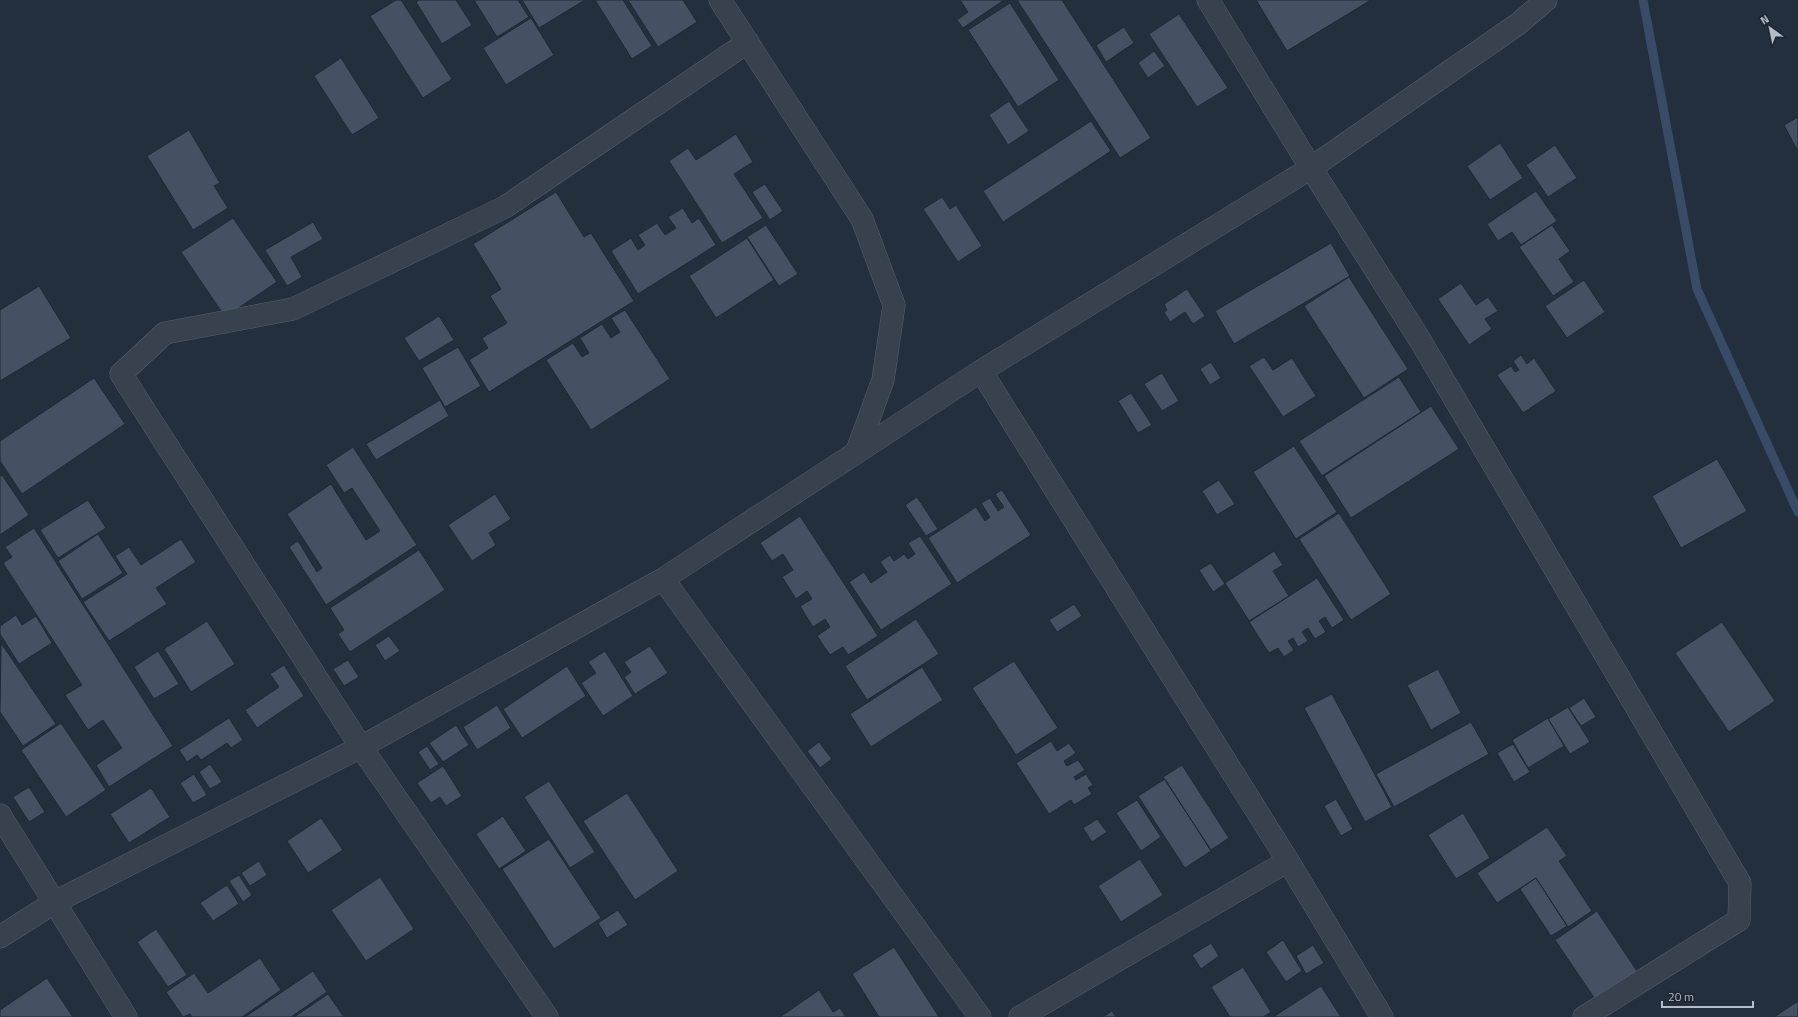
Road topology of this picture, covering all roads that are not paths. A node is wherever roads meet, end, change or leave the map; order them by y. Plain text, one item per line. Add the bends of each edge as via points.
1 (720, 0) edge
2 (1208, 0) edge
3 (1546, 0) edge
4 (748, 42) junction
5 (1311, 168) junction
6 (981, 371) junction
7 (858, 451) junction
8 (663, 579) junction
9 (361, 747) junction
10 (0, 815) edge
11 (1288, 861) junction
12 (55, 902) junction
13 (0, 937) edge
14 (126, 1017) edge
15 (547, 1017) edge
16 (980, 1017) edge
17 (1020, 1017) edge
18 (1382, 1017) edge
19 (1584, 1017) edge

1 - 4 street
2 - 5 street
3 - 5 street via 1518,24
4 - 7 street via 862,219 894,305 883,380
4 - 9 street via 505,207 293,309 165,333 121,374
5 - 6 street
5 - 19 street via 1420,340 1740,883 1739,920
6 - 7 street
6 - 11 street
7 - 8 street
8 - 9 street
8 - 16 street
9 - 12 street
9 - 15 street
10 - 12 street
11 - 17 street
11 - 18 street
12 - 13 street
12 - 14 street

